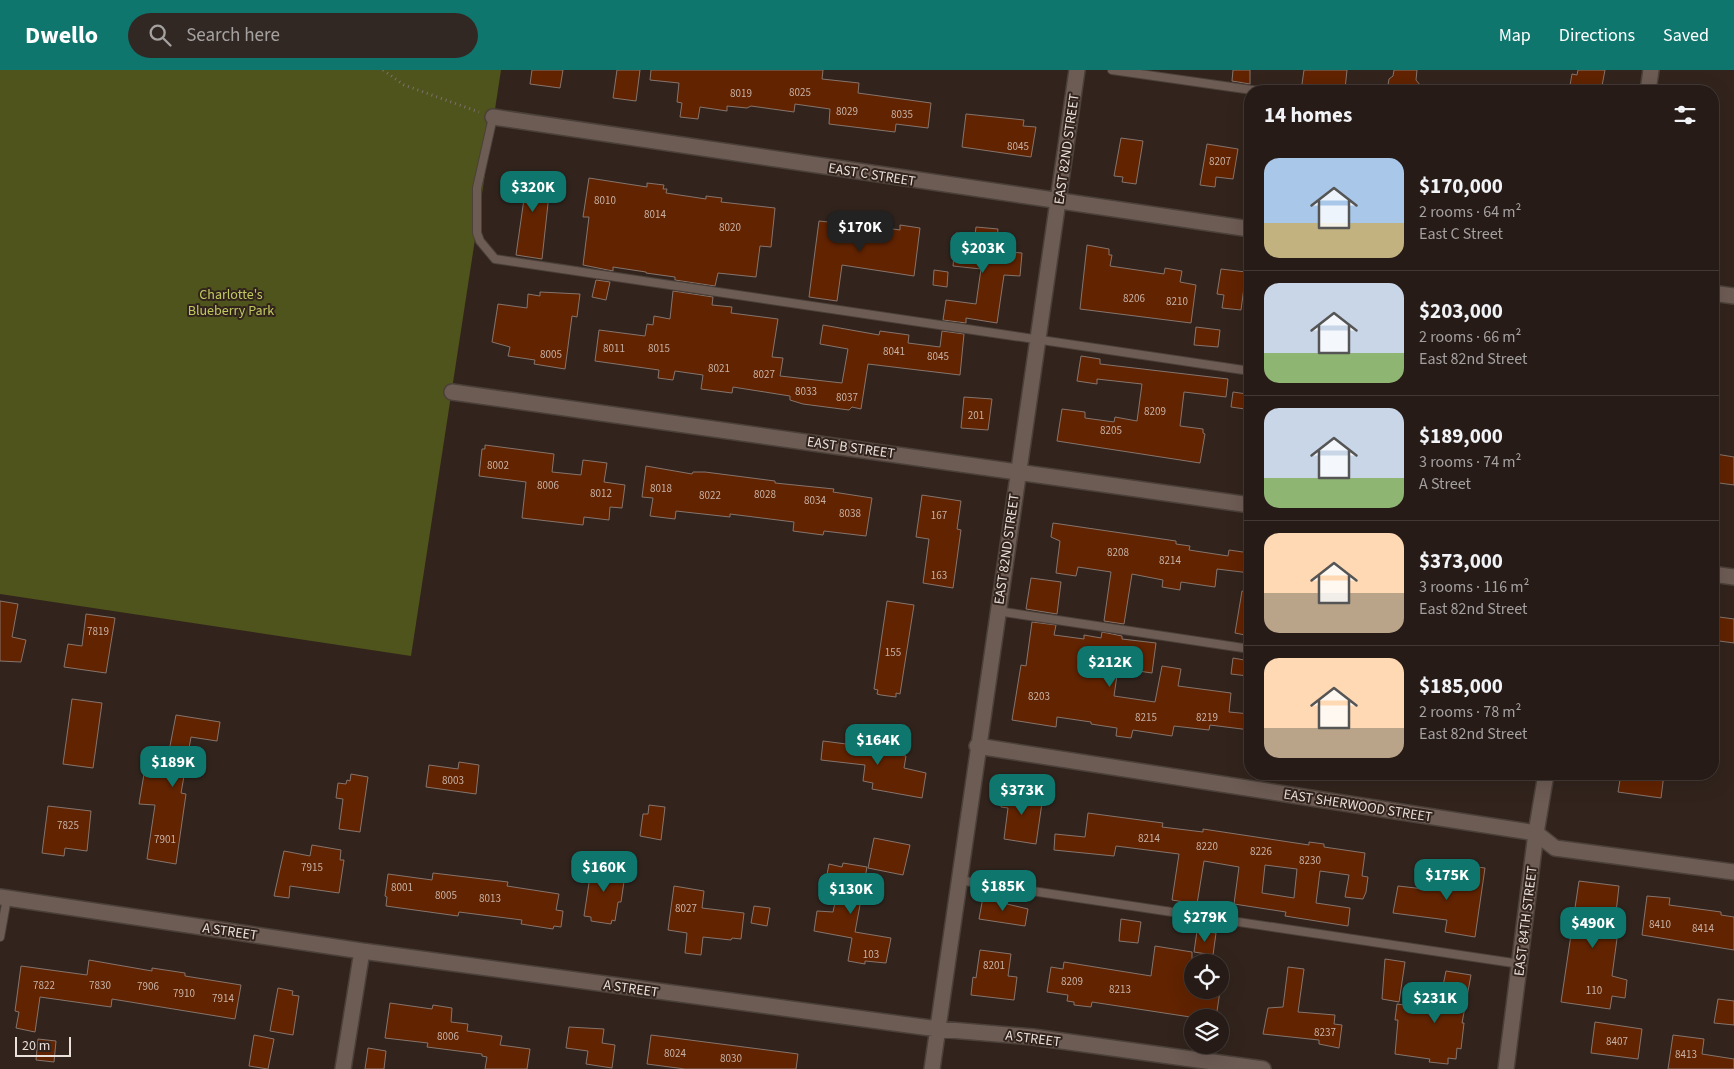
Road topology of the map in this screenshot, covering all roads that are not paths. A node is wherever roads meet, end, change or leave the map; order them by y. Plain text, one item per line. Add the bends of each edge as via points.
1 (1077, 70) edge
2 (1112, 70) edge
3 (1651, 70) edge
4 (1649, 85) edge
5 (1244, 89) edge
6 (494, 118) joint
7 (1058, 202) junction
8 (1244, 228) edge
9 (1719, 294) edge
10 (1734, 296) edge
11 (1037, 340) junction
12 (1244, 370) edge
13 (452, 392) dead end
14 (1017, 471) junction
15 (1244, 504) edge
16 (1719, 575) edge
17 (1734, 577) edge
18 (997, 611) junction
19 (1244, 648) edge
20 (977, 746) junction
21 (1545, 780) edge
22 (1536, 833) junction
23 (1734, 872) edge
24 (958, 880) junction
25 (3, 898) edge
26 (0, 937) edge
27 (362, 951) junction
28 (1520, 964) junction
29 (938, 1029) junction
30 (343, 1069) edge
31 (932, 1069) edge
32 (1264, 1069) edge
33 (1506, 1069) edge

1 - 7 street, EAST 82ND STREET
2 - 5 lane
3 - 4 street
6 - 7 street, EAST C STREET
6 - 11 lane via 477,188 477,233 495,259
7 - 8 street, EAST C STREET
7 - 11 street, EAST 82ND STREET
9 - 10 street
11 - 12 lane
11 - 14 street, EAST 82ND STREET
13 - 14 street, EAST B STREET
14 - 15 street, EAST B STREET
14 - 18 street, EAST 82ND STREET
16 - 17 street
18 - 19 lane
18 - 20 street, EAST 82ND STREET
20 - 22 street, EAST SHERWOOD STREET
20 - 24 street, EAST 82ND STREET
21 - 22 street, EAST 84TH STREET
22 - 23 street, EAST SHERWOOD STREET via 1555,848
22 - 28 street, EAST 84TH STREET
24 - 28 lane
24 - 29 street, EAST 82ND STREET
25 - 26 lane
25 - 27 street, A STREET
27 - 29 street, A STREET
27 - 30 street
28 - 33 street, EAST 84TH STREET
29 - 31 street, EAST 82ND STREET
29 - 32 street, A STREET via 1033,1037

